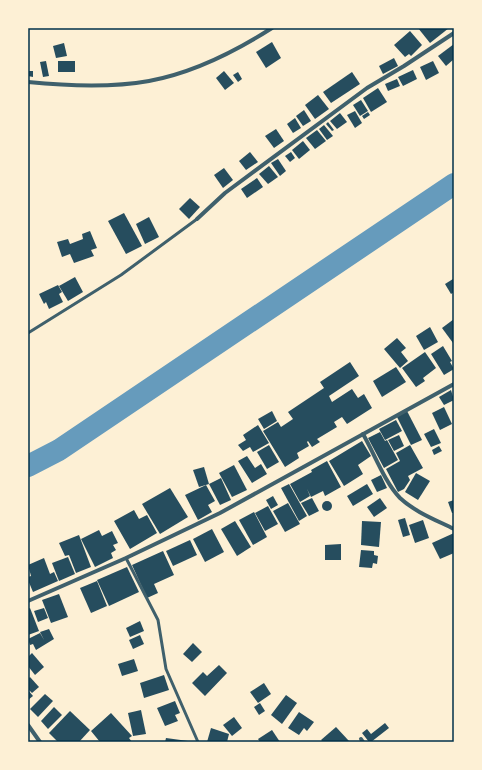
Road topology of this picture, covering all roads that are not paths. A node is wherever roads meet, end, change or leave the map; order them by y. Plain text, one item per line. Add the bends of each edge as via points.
1 (272, 28) edge
2 (454, 33) edge
3 (28, 82) edge
4 (197, 219) joint
5 (28, 333) edge
6 (454, 384) edge
7 (363, 434) junction
8 (454, 529) edge
9 (126, 558) junction
10 (28, 601) edge
11 (28, 725) edge
12 (40, 742) edge
13 (198, 742) edge

1 - 3 street via 223,55 187,70 150,81 108,86
2 - 4 street via 367,88 225,193
4 - 5 lane via 121,275
6 - 7 street
7 - 8 street via 400,498
7 - 9 street via 220,513
9 - 10 street
9 - 13 lane via 158,620 166,669
11 - 12 street

